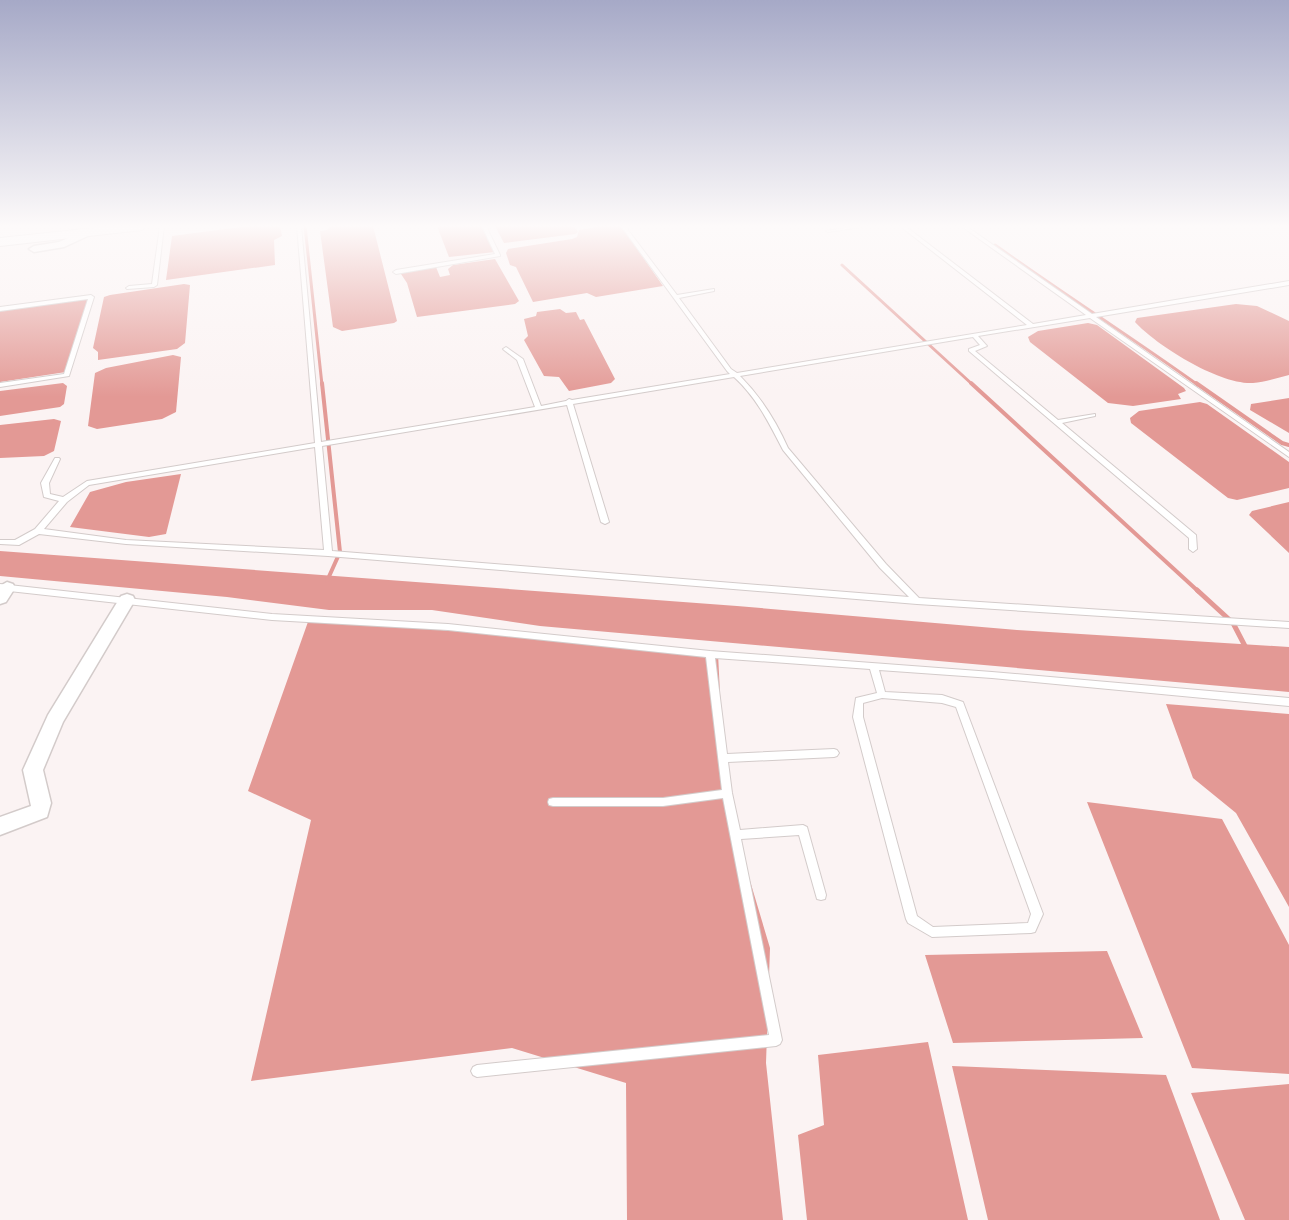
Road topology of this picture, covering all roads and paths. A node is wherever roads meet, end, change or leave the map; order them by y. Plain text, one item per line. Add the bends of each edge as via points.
1 (154, 283) edge
2 (304, 283) edge
3 (665, 283) edge
4 (976, 283) edge
5 (1043, 283) edge
6 (1289, 283) edge
7 (129, 288) dead end
8 (712, 290) dead end
9 (676, 297) junction
10 (0, 309) edge
11 (1089, 316) junction
12 (1032, 326) junction
13 (975, 336) junction
14 (506, 349) dead end
15 (736, 376) junction
16 (0, 384) edge
17 (569, 401) junction
18 (538, 406) junction
19 (1093, 414) dead end
20 (1056, 422) junction
21 (319, 444) junction
22 (1289, 455) edge
23 (57, 459) dead end
24 (64, 500) junction
25 (605, 522) dead end
26 (38, 531) junction
27 (0, 542) edge
28 (1192, 549) dead end
29 (328, 552) junction
30 (2, 591) edge
31 (127, 600) junction
32 (917, 601) junction
33 (1289, 625) edge
34 (710, 654) junction
35 (873, 666) junction
36 (882, 695) junction
37 (1289, 702) edge
38 (834, 753) dead end
39 (723, 758) junction
40 (727, 793) junction
41 (553, 802) dead end
42 (0, 826) edge
43 (736, 835) junction
44 (821, 895) dead end
45 (477, 1071) dead end

1 - 7 lane
2 - 21 lane
3 - 9 lane
4 - 12 lane
5 - 11 lane
6 - 11 lane
8 - 9 lane
9 - 15 lane
10 - 16 lane via 91,297 67,375
11 - 12 lane
11 - 22 lane
12 - 13 lane
13 - 15 lane
13 - 20 lane via 984,346 971,350
14 - 18 lane via 520,360
15 - 17 lane
15 - 32 lane via 777,428 785,449
17 - 18 lane
17 - 25 lane
18 - 21 lane
19 - 20 lane
20 - 28 lane via 1193,537
21 - 24 lane via 87,483
21 - 29 lane
23 - 24 lane via 45,483 47,495
24 - 26 lane
26 - 27 lane via 16,543
26 - 29 lane via 126,542
29 - 32 lane
30 - 31 lane
31 - 34 lane via 272,617 448,627
31 - 42 street via 55,720 33,770 40,811
32 - 33 lane
34 - 35 lane
34 - 39 lane
35 - 36 lane
35 - 37 lane
36 - 36 lane via 859,700 858,717 912,919 932,932 1031,928 1038,914 960,705 942,699
38 - 39 lane
39 - 40 lane
40 - 41 lane via 663,802
40 - 43 lane
43 - 44 lane via 803,830
43 - 45 lane via 776,1040

